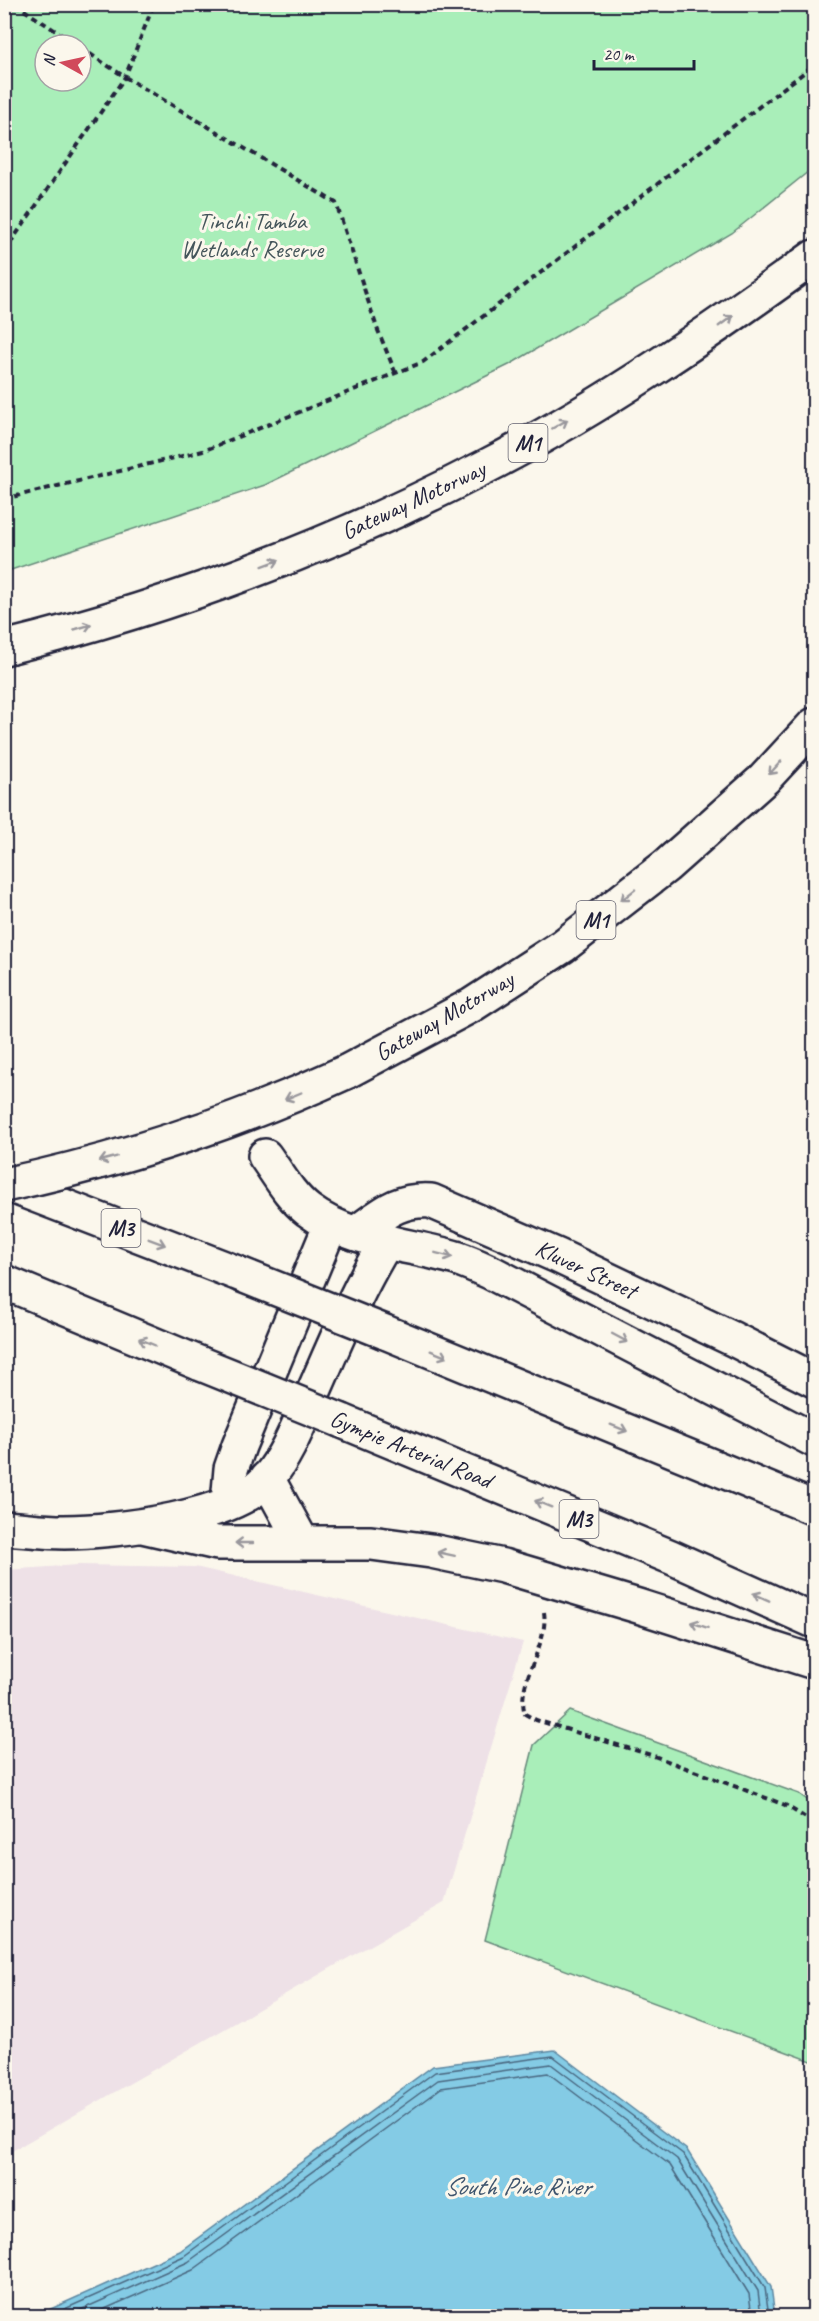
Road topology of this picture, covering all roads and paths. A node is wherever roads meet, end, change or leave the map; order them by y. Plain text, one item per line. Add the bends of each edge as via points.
1 (15, 4) edge
2 (154, 4) edge
3 (58, 33) edge
4 (93, 56) edge
5 (814, 65) edge
6 (125, 77) junction
7 (4, 252) edge
8 (814, 257) edge
9 (396, 374) junction
10 (4, 499) edge
11 (16, 645) edge
12 (814, 725) edge
13 (265, 1156) dead end
14 (4, 1184) edge
15 (344, 1228) junction
16 (387, 1241) junction
17 (4, 1282) edge
18 (814, 1380) edge
19 (814, 1440) edge
20 (267, 1478) junction
21 (228, 1503) junction
22 (814, 1508) edge
23 (142, 1526) junction
24 (4, 1528) edge
25 (302, 1542) junction
26 (541, 1606) dead end
27 (814, 1621) edge
28 (814, 1662) edge
29 (814, 1823) edge

1 - 3 path
2 - 6 path
4 - 6 path
5 - 9 path via 423,362
6 - 7 path
6 - 9 path via 336,203
11 -> 8 main road, Gateway Motorway / M1 via 125,615 287,557 485,467 608,397 704,336
9 - 10 path via 203,451
12 -> 14 main road, Gateway Motorway / M1, bridge via 764,779 666,866 562,946 472,1005 346,1072 240,1117 113,1157
13 - 15 main road via 308,1209
14 -> 22 main road, M3, bridge via 385,1332
15 - 16 main road
15 - 18 main road, Kluver Street via 417,1200 453,1208
15 - 21 main road via 239,1446 231,1469
16 -> 19 main road via 457,1258 490,1272
16 - 20 main road via 365,1277 290,1444
27 -> 17 main road, Gympie Arterial Road / M3, bridge via 671,1557
20 - 21 main road
20 - 25 main road
21 - 23 main road
23 - 24 main road via 64,1532
25 -> 23 main road via 217,1542
28 -> 25 main road via 503,1566 371,1543
26 - 29 path via 543,1630 524,1693 525,1714 785,1805

